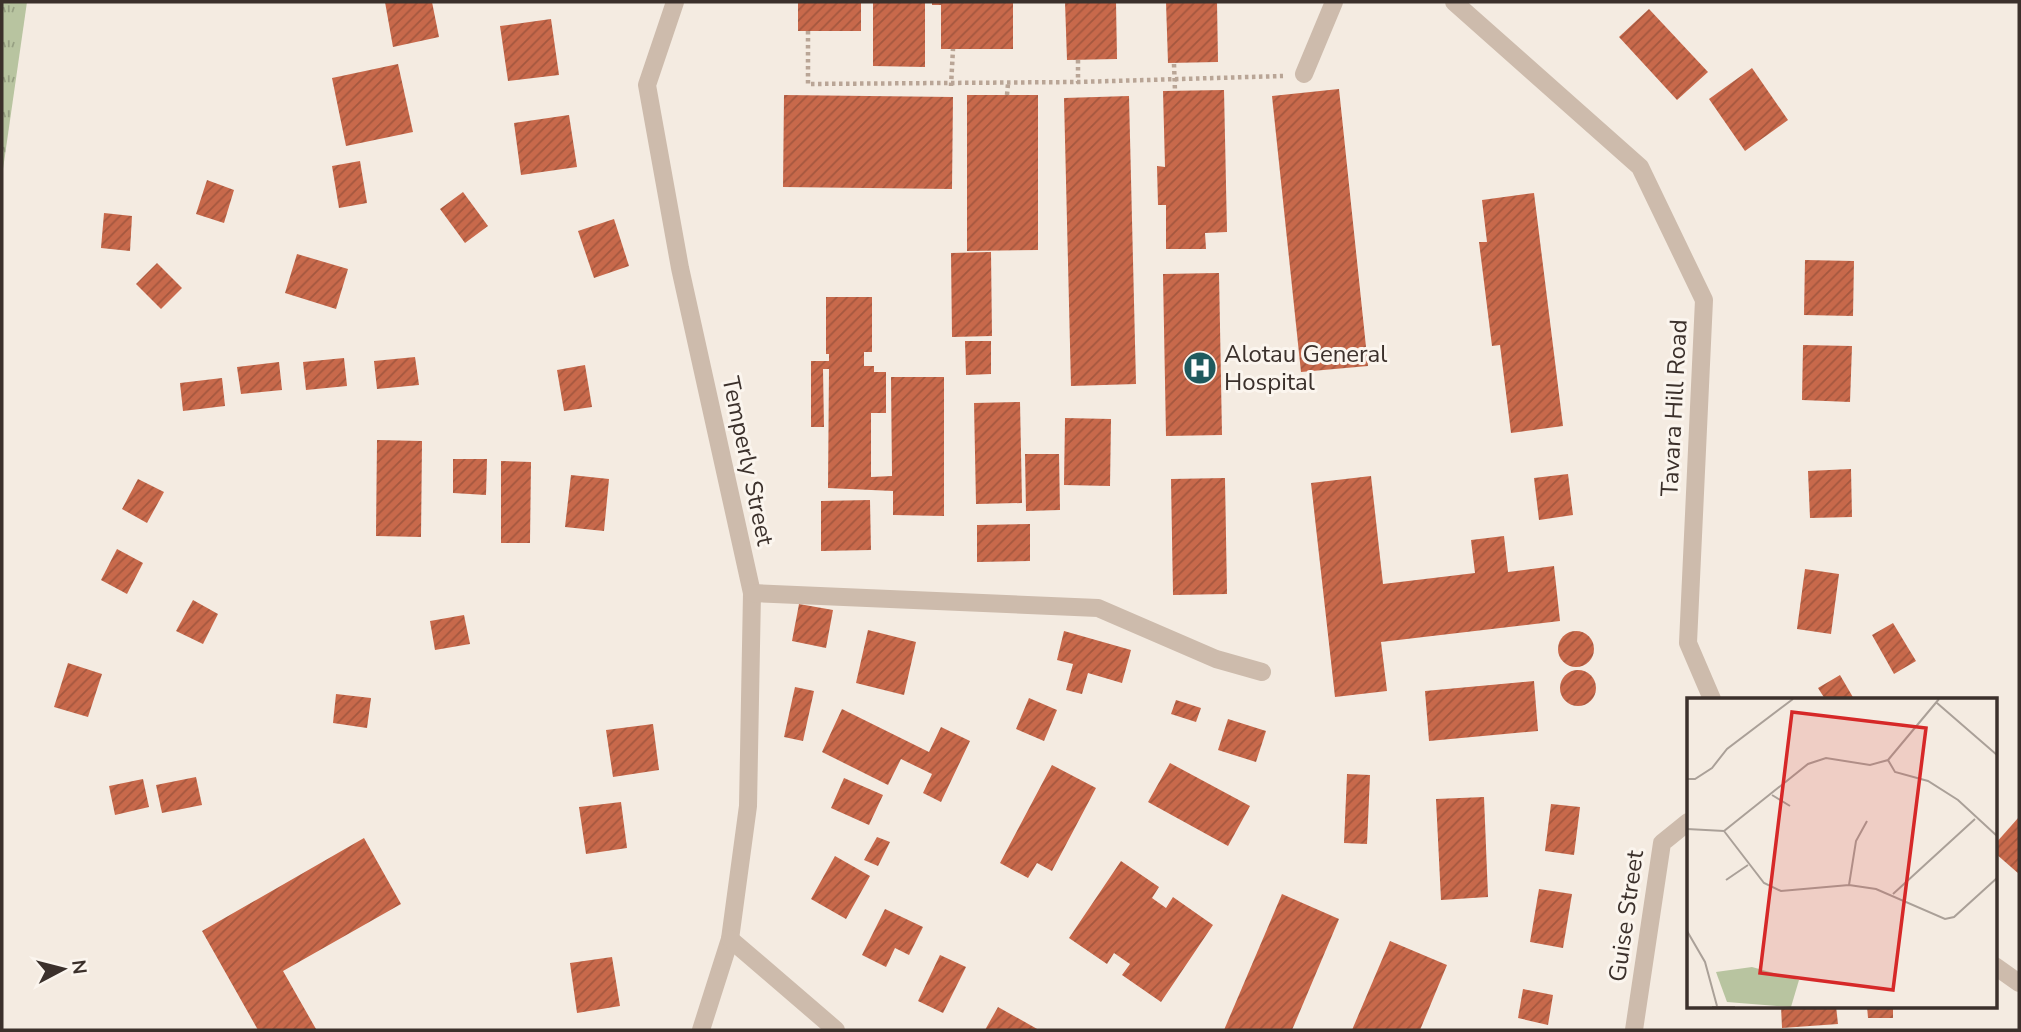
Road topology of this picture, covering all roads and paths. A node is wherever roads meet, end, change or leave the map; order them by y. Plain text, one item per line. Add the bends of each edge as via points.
1 (675, 2) edge
2 (1334, 2) edge
3 (1454, 2) edge
4 (808, 31) dead end
5 (953, 49) dead end
6 (1078, 60) dead end
7 (1174, 64) dead end
8 (1304, 74) joint
9 (1176, 81) junction
10 (1077, 82) junction
11 (1008, 84) junction
12 (951, 86) junction
13 (1175, 91) dead end
14 (1007, 95) dead end
15 (752, 593) junction
16 (1262, 672) dead end
17 (1712, 698) edge
18 (1687, 824) edge
19 (730, 939) junction
20 (1996, 967) edge
21 (2019, 983) edge
22 (701, 1030) edge
23 (836, 1030) edge
24 (1634, 1030) edge

1 - 15 street, Temperly Street via 647,85 681,268
2 - 8 street
3 - 17 street, Tavara Hill Road via 1640,167 1704,300 1688,643
4 - 12 path via 808,84
5 - 12 path
6 - 10 path
7 - 9 path
8 - 9 path
9 - 10 path
9 - 13 path
10 - 11 path
11 - 12 path
11 - 14 path
15 - 16 street via 1098,608 1216,659
15 - 19 street, Temperly Street via 748,806
18 - 24 street, Guise Street via 1662,843
19 - 22 street, Temperly Street
19 - 23 street
20 - 21 street

